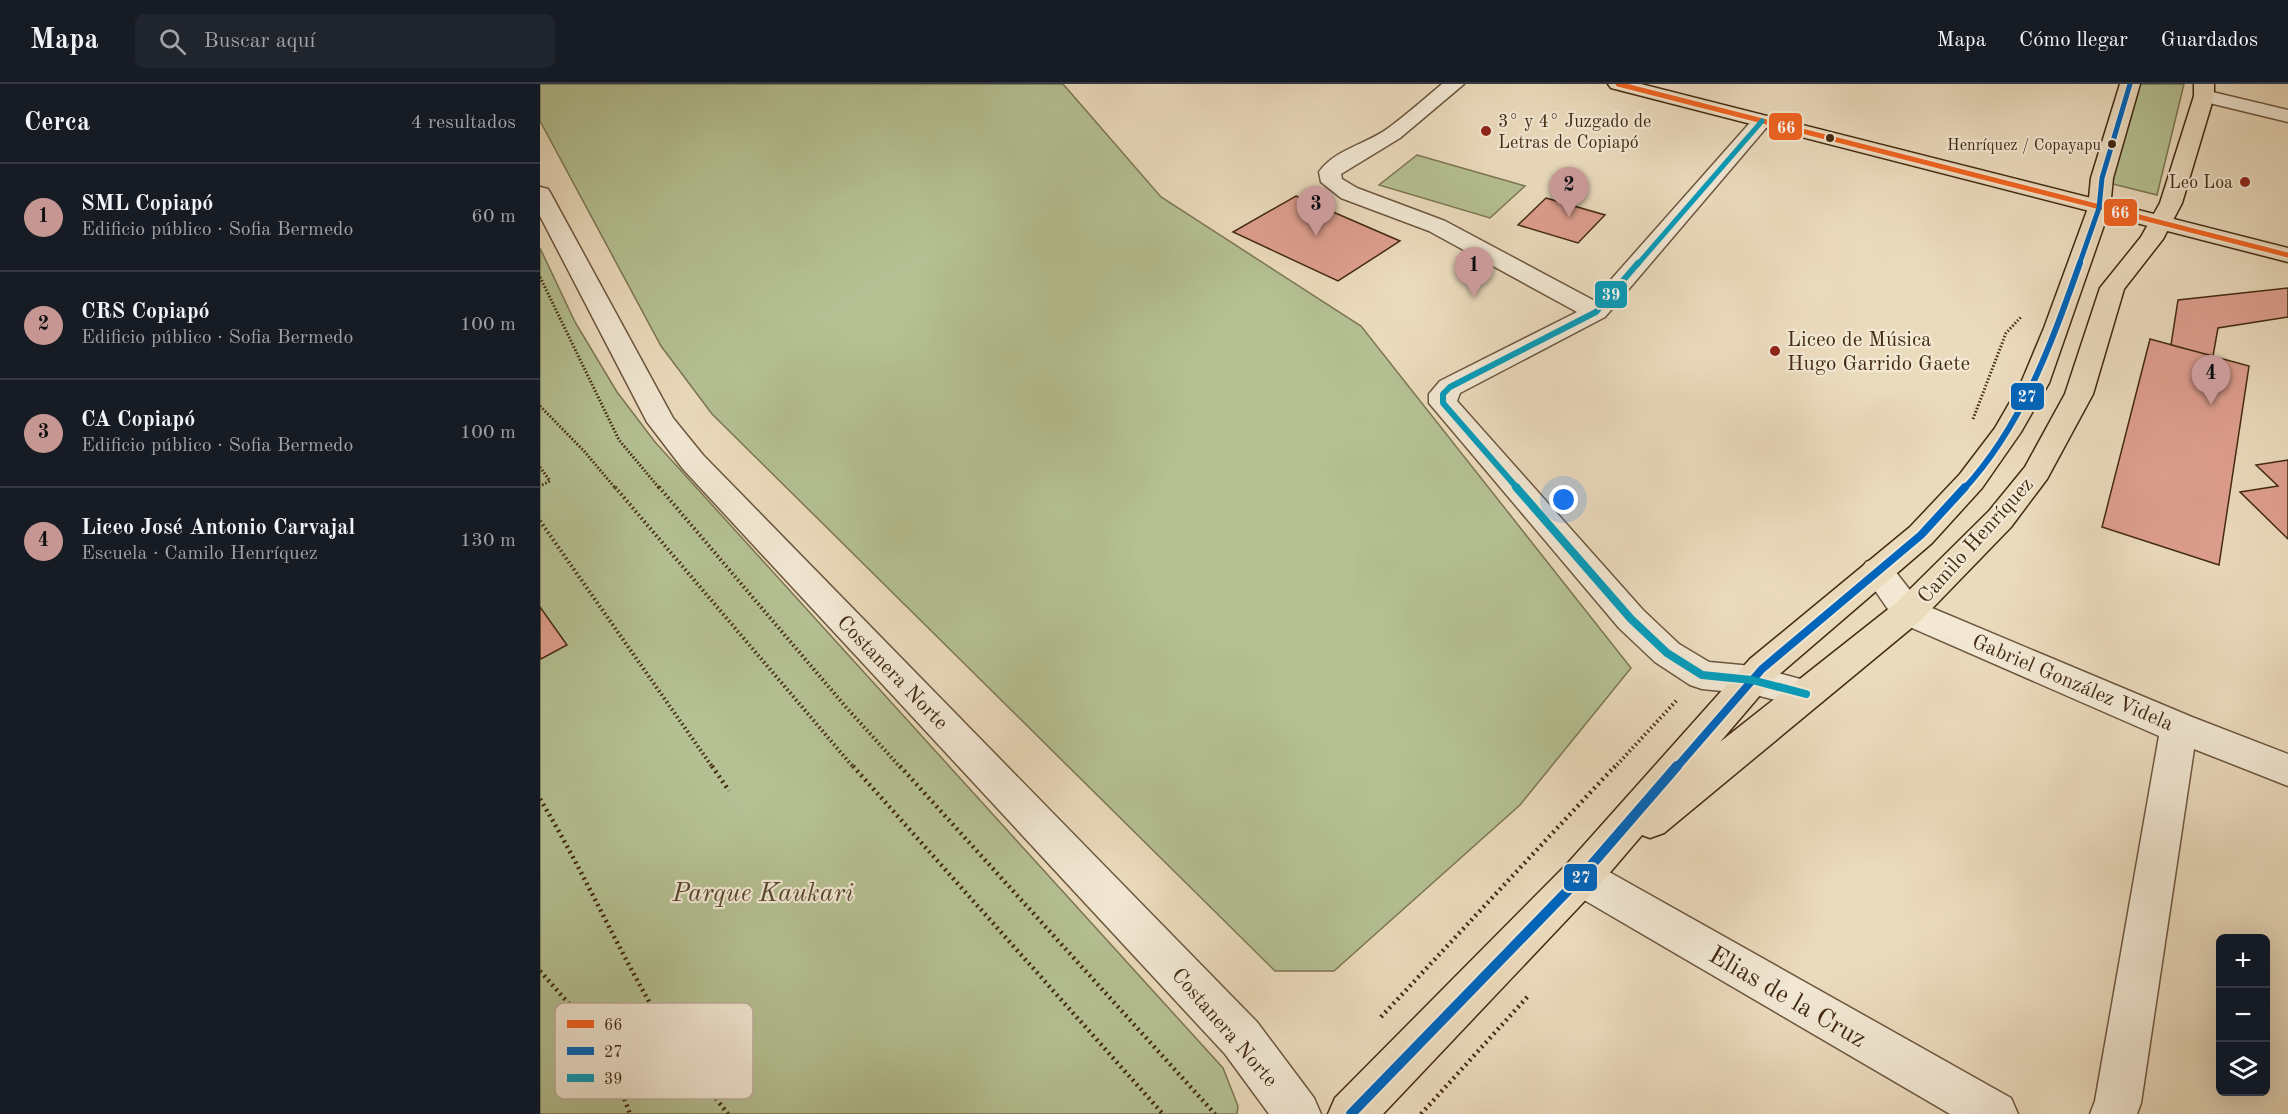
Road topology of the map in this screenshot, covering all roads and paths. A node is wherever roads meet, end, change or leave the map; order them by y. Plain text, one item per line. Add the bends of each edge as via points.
1 (1454, 84) edge
2 (1618, 84) edge
3 (1692, 84) edge
4 (2130, 84) edge
5 (2204, 90) edge
6 (2288, 117) edge
7 (1762, 121) junction
8 (540, 194) edge
9 (2100, 197) junction
10 (2164, 213) junction
11 (2227, 217) dead end
12 (2288, 255) edge
13 (540, 277) edge
14 (1596, 312) junction
15 (540, 406) edge
16 (540, 467) edge
17 (540, 486) edge
18 (540, 521) edge
19 (1877, 570) junction
20 (1908, 612) junction
21 (1752, 680) junction
22 (1806, 694) junction
23 (2179, 728) junction
24 (2288, 770) edge
25 (729, 791) dead end
26 (540, 799) edge
27 (1581, 877) junction
28 (540, 971) edge
29 (1531, 993) dead end
30 (568, 1003) edge
31 (651, 1003) edge
32 (626, 1099) edge
33 (716, 1099) edge
34 (630, 1114) edge
35 (728, 1114) edge
36 (1163, 1114) edge
37 (1215, 1114) edge
38 (1298, 1114) edge
39 (1351, 1114) edge
40 (1420, 1114) edge
41 (1995, 1114) edge
42 (2113, 1114) edge

1 - 14 street via 1393,134 1330,172 1332,182 1349,193 1437,226
2 - 7 main road
3 - 9 main road
4 - 9 main road, Camilo Henríquez
5 - 6 street
5 - 10 main road, Camilo Henríquez
7 - 9 main road
7 - 14 street
8 - 38 street, Costanera Norte via 661,422 693,462 1241,1038
9 - 10 main road
9 - 19 main road, Camilo Henríquez via 2057,328 2035,383 2007,432 1971,481 1921,535
10 - 11 main road
10 - 12 main road
10 - 20 main road, Camilo Henríquez via 2151,239 2112,288 2079,394 2037,472 2000,519
13 - 37 path via 619,440 845,706
14 - 21 street via 1450,387 1443,394 1443,403 1631,619 1667,653 1702,675
15 - 36 path via 584,451 817,726
16 - 17 path via 550,481
18 - 25 path
19 - 20 street
19 - 21 main road, Camilo Henríquez
20 - 22 main road, Camilo Henríquez
20 - 23 street, Gabriel González Videla
21 - 22 street
21 - 27 main road, Camilo Henríquez
22 - 27 main road, Camilo Henríquez
23 - 24 street, Gabriel González Videla
23 - 42 street via 2118,1103
26 - 31 path
27 - 39 main road, Camilo Henríquez
27 - 41 street, Elias de la Cruz
28 - 30 path
29 - 40 path
32 - 34 path
33 - 35 path

